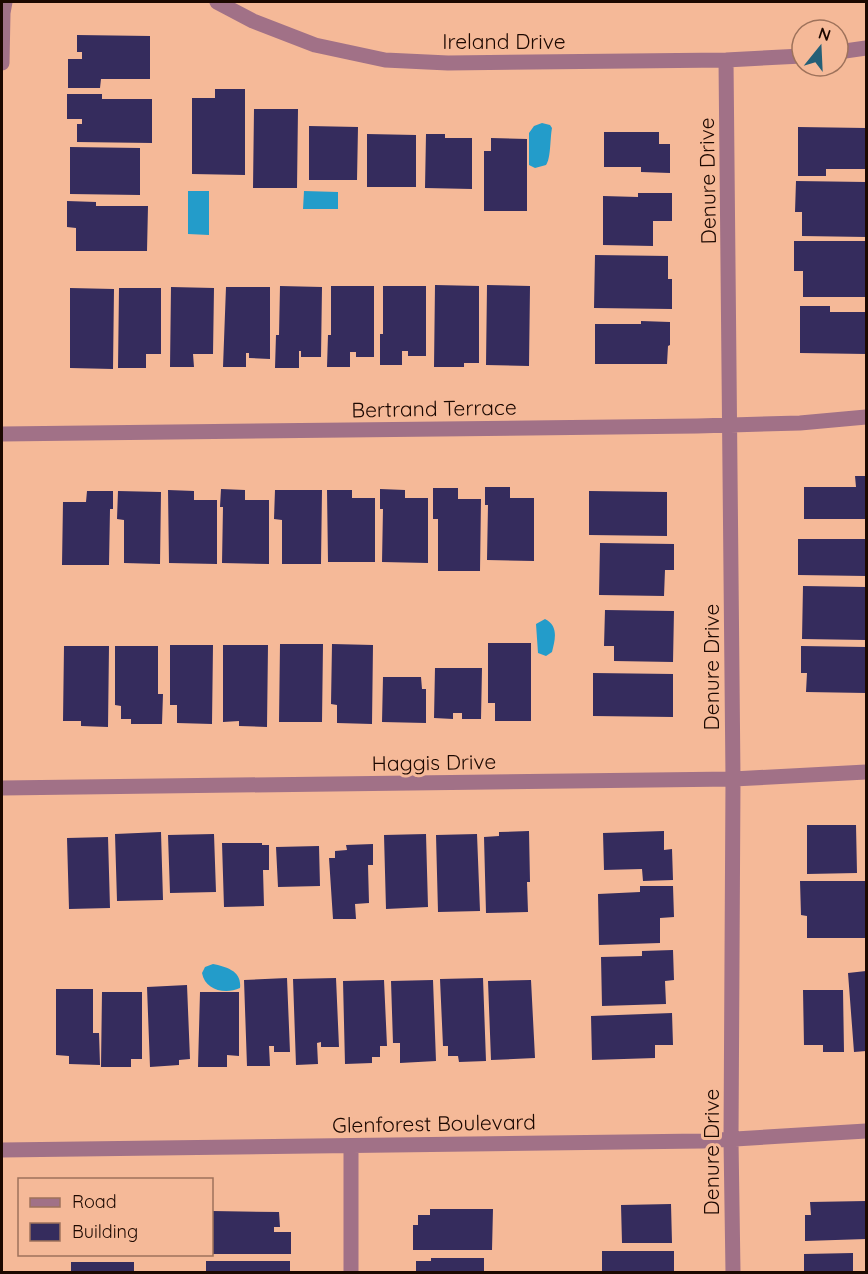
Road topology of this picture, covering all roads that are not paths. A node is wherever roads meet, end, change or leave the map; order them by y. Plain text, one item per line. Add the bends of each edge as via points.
1 (6, 2) edge
2 (217, 2) edge
3 (867, 48) edge
4 (850, 50) edge
5 (790, 57) edge
6 (726, 60) junction
7 (2, 63) edge
8 (867, 417) edge
9 (730, 425) junction
10 (2, 434) edge
11 (867, 772) edge
12 (733, 779) junction
13 (2, 788) edge
14 (867, 1131) edge
15 (731, 1140) junction
16 (351, 1146) junction
17 (2, 1150) edge
18 (351, 1272) edge
19 (733, 1272) edge

1 - 7 street
2 - 6 street, Ireland Drive via 315,45 385,60 448,63
3 - 4 street
5 - 6 street, Ireland Drive
6 - 9 street, Denure Drive
8 - 9 street, Bertrand Terrace
9 - 10 street, Bertrand Terrace
9 - 12 street, Denure Drive
11 - 12 street, Haggis Drive
12 - 13 street, Haggis Drive
12 - 15 street, Denure Drive
14 - 15 street, Glenforest Boulevard
15 - 16 street, Glenforest Boulevard
15 - 19 street, Denure Drive
16 - 17 street, Glenforest Boulevard
16 - 18 street

